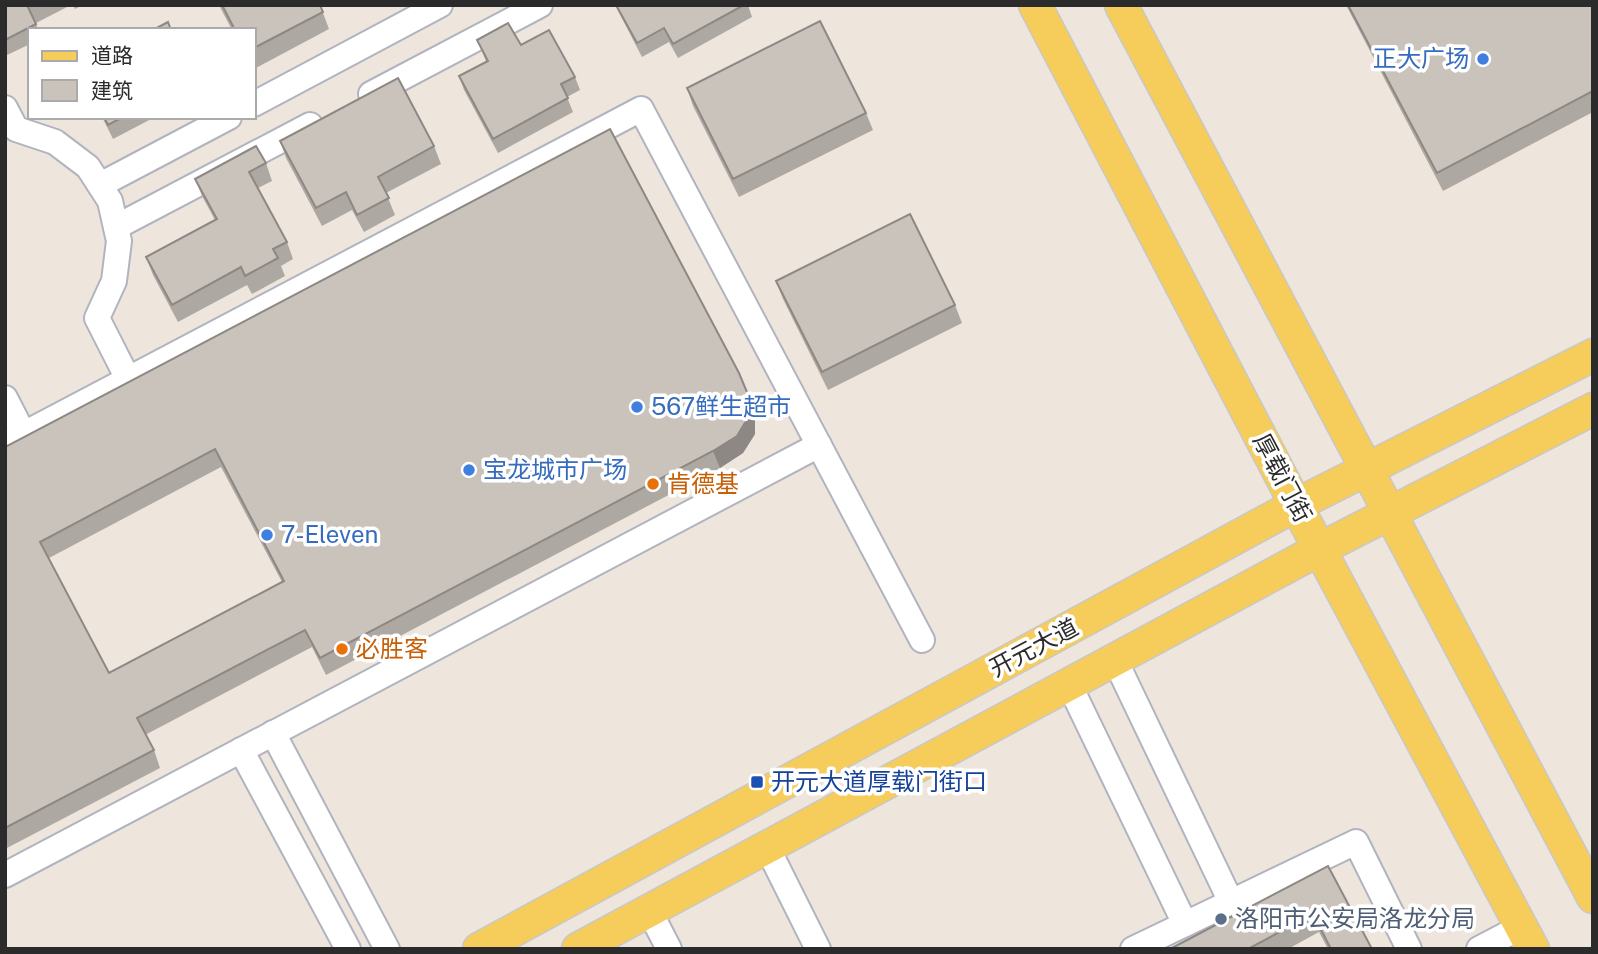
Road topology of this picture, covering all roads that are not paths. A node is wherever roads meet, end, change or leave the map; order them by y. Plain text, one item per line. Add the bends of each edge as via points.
1 (440, 5) edge
2 (540, 5) edge
3 (1035, 5) edge
4 (1121, 5) edge
5 (256, 103) edge
6 (5, 108) edge
7 (225, 119) edge
8 (100, 185) junction
9 (116, 227) junction
10 (1593, 355) edge
11 (128, 379) junction
12 (5, 398) edge
13 (1593, 409) edge
14 (15, 439) edge
15 (819, 445) junction
16 (1367, 470) junction
17 (1297, 505) junction
18 (1391, 513) junction
19 (1320, 549) junction
20 (922, 640) dead end
21 (1115, 660) junction
22 (1069, 684) junction
23 (273, 733) junction
24 (241, 750) junction
25 (766, 847) junction
26 (5, 874) edge
27 (1593, 897) edge
28 (1231, 902) junction
29 (649, 910) junction
30 (1185, 924) junction
31 (1527, 938) edge
32 (348, 949) edge
33 (387, 949) edge
34 (479, 949) edge
35 (578, 949) edge
36 (669, 949) edge
37 (818, 949) edge
38 (1133, 949) edge
39 (1409, 949) edge
40 (1479, 949) edge

1 - 5 street
2 - 9 street
3 - 17 main road, 厚载门街
4 - 16 main road
6 - 8 street via 16,129 55,142 88,167
7 - 8 street
8 - 9 street via 110,201
9 - 11 street via 119,241 114,281 97,318
10 - 16 main road, 开元大道
11 - 14 street
11 - 15 street via 640,108
12 - 14 street
13 - 18 main road, 开元大道
15 - 20 street
15 - 23 street
16 - 17 main road, 开元大道
16 - 18 main road
17 - 19 main road, 厚载门街
17 - 34 main road, 开元大道
18 - 19 main road, 开元大道
18 - 27 main road
19 - 21 main road, 开元大道
19 - 31 main road, 厚载门街
21 - 22 main road, 开元大道
21 - 28 street
22 - 25 main road, 开元大道
22 - 30 street
23 - 24 street
23 - 33 street
24 - 26 street
24 - 32 street
25 - 29 main road, 开元大道
25 - 37 street
28 - 30 street
28 - 39 street via 1356,842
29 - 35 main road, 开元大道
29 - 36 street
30 - 38 street
31 - 40 street

